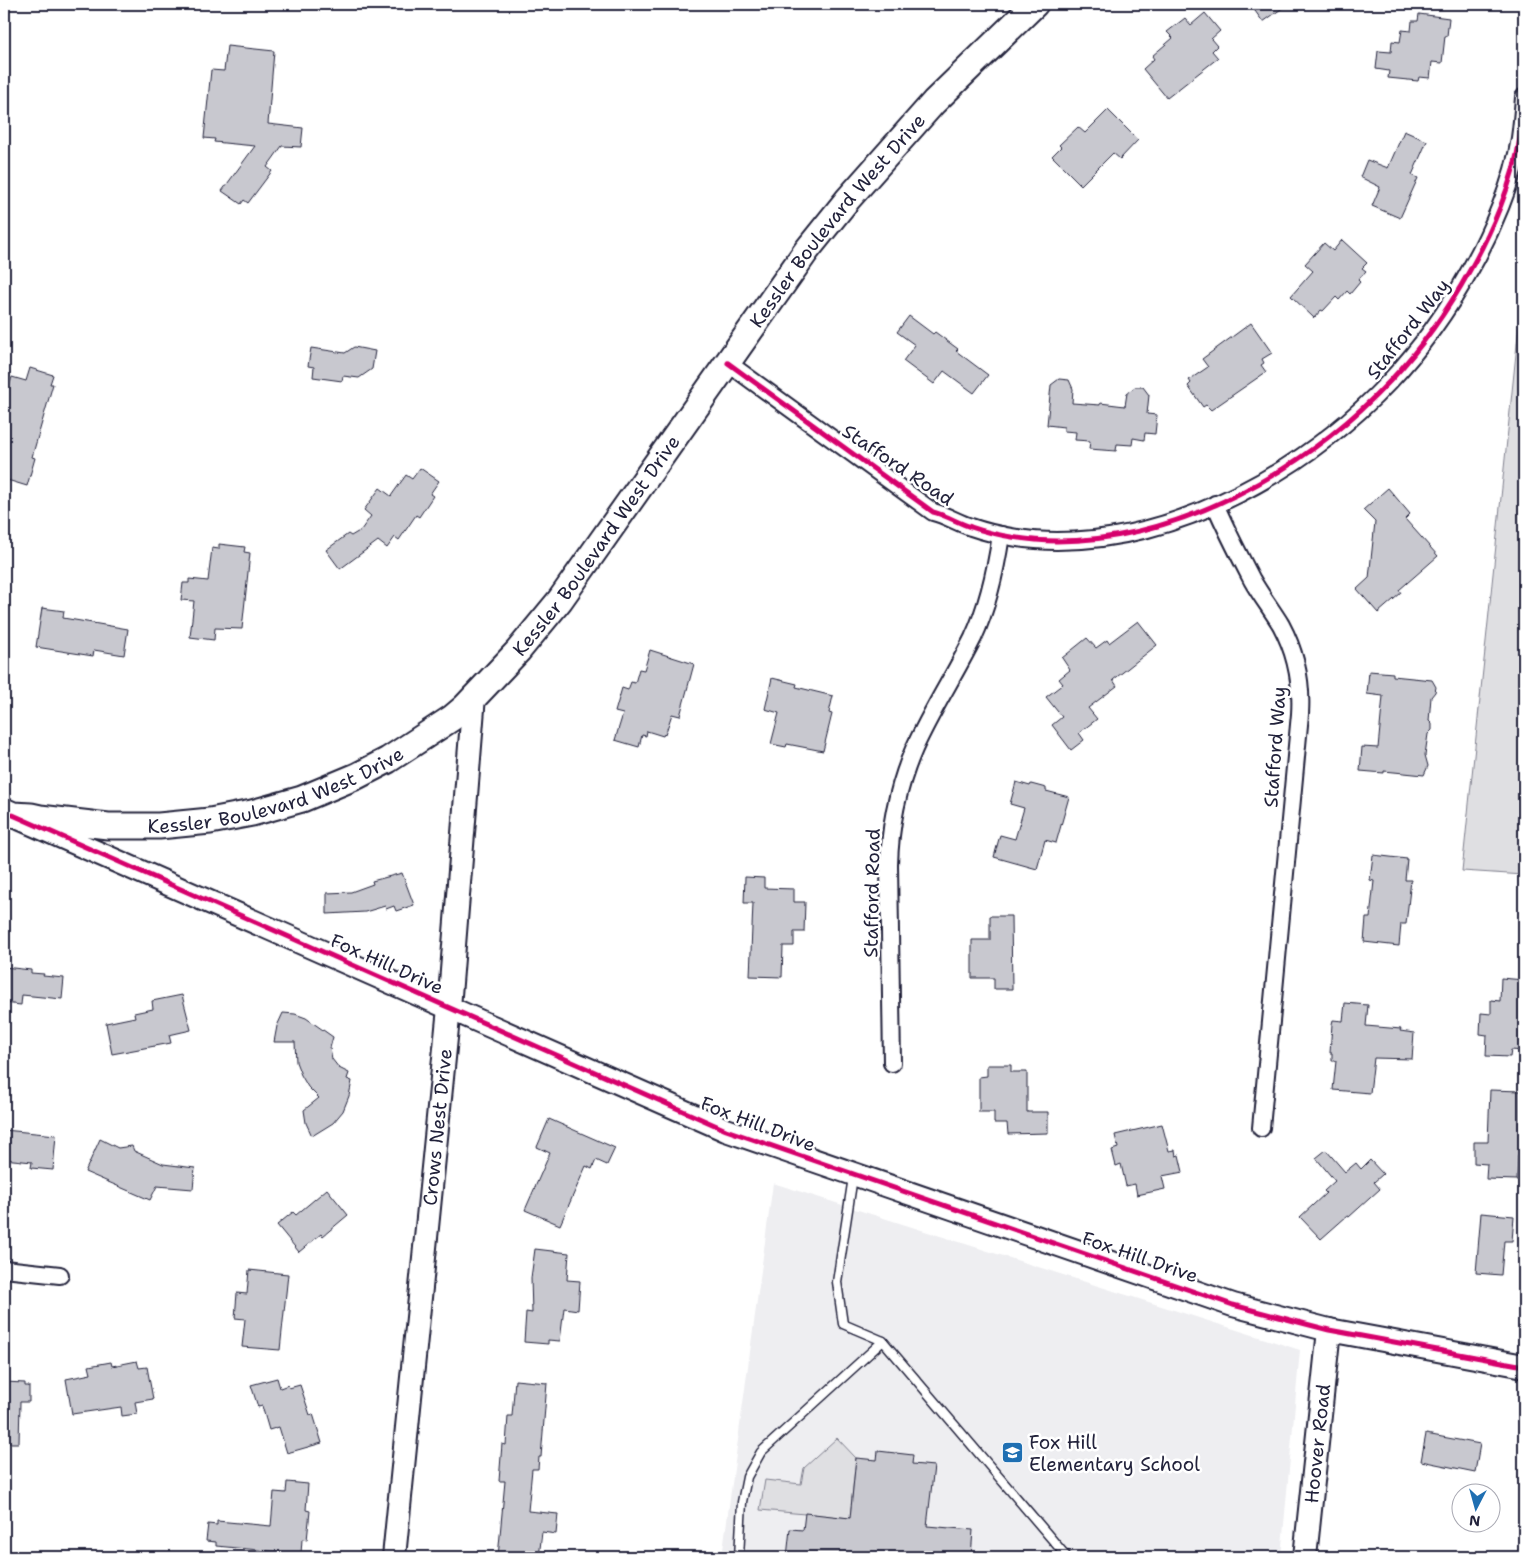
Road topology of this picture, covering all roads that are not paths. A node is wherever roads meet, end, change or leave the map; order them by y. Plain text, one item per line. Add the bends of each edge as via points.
1 (1035, 4) edge
2 (1524, 97) edge
3 (728, 363) junction
4 (1215, 504) junction
5 (1001, 535) junction
6 (474, 696) junction
7 (9, 813) edge
8 (449, 1008) junction
9 (892, 1063) dead end
10 (1261, 1128) dead end
11 (854, 1175) junction
12 (4, 1269) edge
13 (60, 1275) dead end
14 (1329, 1330) junction
15 (883, 1341) junction
16 (1524, 1366) edge
17 (394, 1557) edge
18 (739, 1557) edge
19 (1067, 1557) edge
20 (1305, 1557) edge

1 - 3 main road, Kessler Boulevard West Drive via 934,102 848,199
2 - 4 street, Stafford Way via 1518,148 1497,216 1460,288 1432,330 1391,380 1331,435 1281,470
3 - 5 street, Stafford Road via 933,512
3 - 6 main road, Kessler Boulevard West Drive via 560,600 518,651
4 - 5 street, Stafford Road via 1174,522 1129,534 1056,541
4 - 10 street, Stafford Way via 1252,580 1286,635 1300,687
5 - 9 street, Stafford Road via 990,587 976,629 916,743 896,802 890,856
6 - 7 main road, Kessler Boulevard West Drive via 452,718 372,768 302,799 252,813 193,823 125,827
6 - 8 street, Crows Nest Drive
7 - 8 street, Fox Hill Drive
8 - 11 street, Fox Hill Drive via 726,1130
8 - 17 street, Crows Nest Drive
11 - 14 street, Fox Hill Drive via 1233,1305
11 - 15 lane via 837,1282 844,1324
12 - 13 street
14 - 16 street, Fox Hill Drive
14 - 20 street, Hoover Road
15 - 18 lane via 761,1452 747,1477
15 - 19 lane

